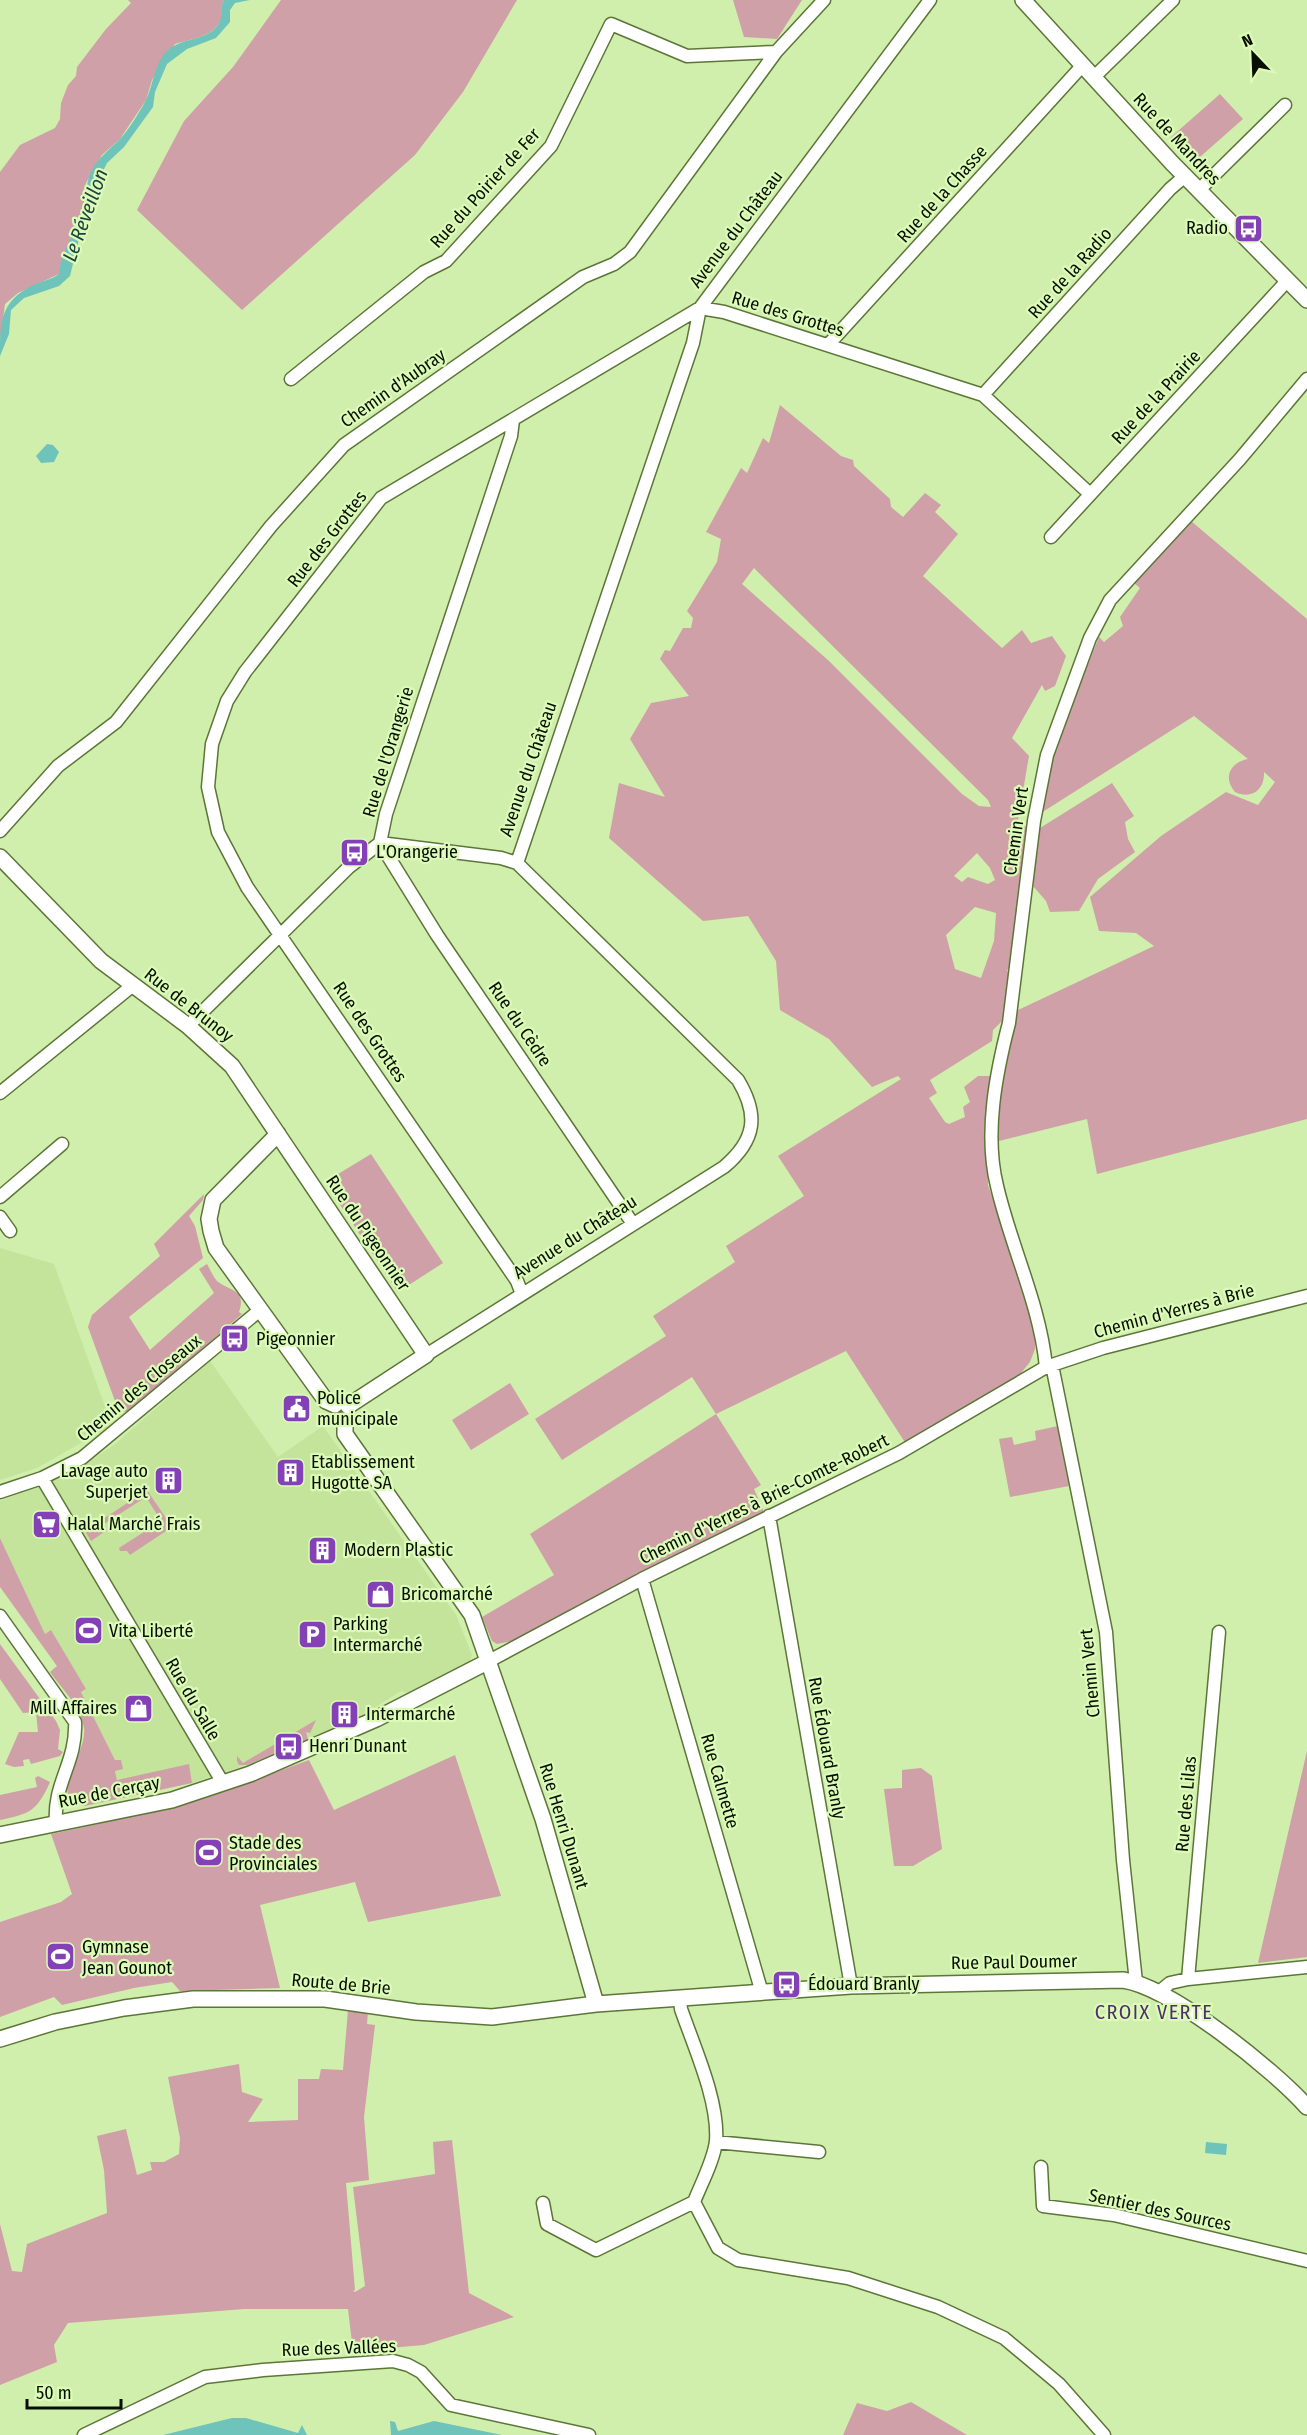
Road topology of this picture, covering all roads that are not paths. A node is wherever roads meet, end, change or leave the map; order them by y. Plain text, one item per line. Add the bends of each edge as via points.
1 (824, 0) edge
2 (930, 0) edge
3 (1023, 0) edge
4 (1173, 0) edge
5 (776, 52) junction
6 (1082, 66) junction
7 (1093, 78) junction
8 (1284, 105) dead end
9 (1185, 176) junction
10 (1199, 190) junction
11 (1287, 281) junction
12 (1307, 300) edge
13 (700, 308) junction
14 (828, 345) junction
15 (291, 379) dead end
16 (1307, 379) edge
17 (983, 396) junction
18 (513, 420) junction
19 (1090, 494) junction
20 (1051, 537) dead end
21 (0, 831) edge
22 (380, 843) junction
23 (0, 856) edge
24 (517, 863) junction
25 (281, 934) junction
26 (132, 986) junction
27 (188, 1026) junction
28 (0, 1093) edge
29 (278, 1134) junction
30 (62, 1144) dead end
31 (0, 1197) edge
32 (0, 1217) edge
33 (633, 1224) junction
34 (10, 1231) dead end
35 (522, 1294) junction
36 (1307, 1296) edge
37 (260, 1310) junction
38 (426, 1354) junction
39 (1049, 1366) junction
40 (343, 1410) junction
41 (42, 1478) junction
42 (0, 1492) edge
43 (769, 1516) junction
44 (642, 1579) junction
45 (0, 1616) edge
46 (1219, 1632) dead end
47 (489, 1661) junction
48 (223, 1783) junction
49 (56, 1822) junction
50 (0, 1835) edge
51 (1307, 1967) edge
52 (1188, 1980) junction
53 (1136, 1982) junction
54 (851, 1986) junction
55 (1159, 1992) junction
56 (762, 1994) junction
57 (680, 2000) junction
58 (596, 2004) junction
59 (0, 2039) edge
60 (1307, 2107) edge
61 (716, 2142) junction
62 (819, 2152) dead end
63 (1041, 2167) dead end
64 (694, 2202) junction
65 (543, 2203) dead end
66 (1307, 2260) edge
67 (84, 2435) edge
68 (589, 2435) edge
69 (1104, 2435) edge

1 - 5 street, Chemin d'Aubray
2 - 13 street, Avenue du Château
3 - 6 street, Rue de Mandres
4 - 7 street
5 - 15 street, Rue du Poirier de Fer via 687,56 611,24 550,146 534,164 446,261 424,273
5 - 21 street, Chemin d'Aubray via 630,252 614,264 583,277 344,445 271,526 116,722 58,766
6 - 7 street, Rue de Mandres
6 - 14 street, Rue de la Chasse
7 - 9 street, Rue de Mandres
8 - 10 street
9 - 10 street, Rue de Mandres
9 - 17 street, Rue de la Radio
10 - 11 street, Rue de Mandres
11 - 12 street, Rue de Mandres
11 - 19 street, Rue de la Prairie
13 - 14 street, Rue des Grottes
13 - 18 street, Rue des Grottes
13 - 24 street, Avenue du Château via 693,343
14 - 17 street, Rue des Grottes
16 - 39 street, Chemin Vert via 1240,459 1110,600 1090,638 1047,754 1034,821 1009,1023 1001,1053 992,1148 996,1185
17 - 19 street, Rue des Grottes
18 - 22 street, Rue de l'Orangerie
18 - 25 street, Rue des Grottes via 381,498 245,672 227,701 212,744 208,787 218,832 247,887
19 - 20 street, Rue de la Prairie
22 - 24 street
22 - 25 street, Rue de l'Orangerie via 349,867
22 - 33 street, Rue du Cèdre via 437,935
23 - 26 street, Rue de Brunoy via 101,962
24 - 33 street, Avenue du Château via 738,1080 749,1099 753,1122 745,1146 736,1157
25 - 27 street, Rue de l'Orangerie
25 - 35 street, Rue des Grottes via 517,1281
26 - 27 street, Rue de Brunoy
26 - 28 street
27 - 29 street, Rue de Brunoy via 232,1066
29 - 37 street via 222,1189 209,1219 216,1248
29 - 38 street, Rue du Pigeonnier
30 - 31 street
32 - 34 street
33 - 35 street, Avenue du Château
35 - 38 street, Avenue du Château
36 - 39 street, Chemin d'Yerres à Brie
37 - 40 street via 326,1401
37 - 41 street, Chemin des Closeaux via 116,1432 82,1458
38 - 40 street, Avenue du Château
39 - 43 street, Chemin d'Yerres à Brie-Comte-Robert via 899,1453
39 - 53 street, Chemin Vert via 1106,1632
40 - 47 street via 345,1434 472,1615
41 - 42 street, Chemin des Closeaux
41 - 48 street, Rue du Salle
43 - 44 street, Chemin d'Yerres à Brie-Comte-Robert
43 - 54 street, Rue Édouard Branly
44 - 47 street, Chemin d'Yerres à Brie-Comte-Robert
44 - 56 street, Rue Calmette
45 - 49 street via 75,1722 76,1743 54,1803
46 - 52 street, Rue des Lilas
47 - 48 street, Rue de Cerçay via 376,1719
47 - 58 street, Rue Henri Dunant via 543,1819
48 - 49 street, Rue de Cerçay via 172,1800
49 - 50 street, Rue de Cerçay
51 - 52 street
52 - 55 street via 1170,1983
53 - 54 street, Rue Paul Doumer
53 - 55 street, Rue Paul Doumer
54 - 56 street, Rue Paul Doumer
55 - 60 street, Rue Paul Doumer via 1261,2062
56 - 57 street, Rue Paul Doumer
57 - 58 street, Route de Brie
57 - 61 street via 708,2089
58 - 59 street, Route de Brie via 489,2017 325,1999 193,2000 124,2008
61 - 62 street
61 - 64 street
63 - 66 street, Sentier des Sources via 1043,2206 1114,2216
64 - 65 street via 596,2250 547,2224
64 - 69 street via 718,2248 738,2260 848,2278 938,2307 1004,2338 1059,2384
67 - 68 street, Rue des Vallées via 205,2378 393,2361 421,2372 451,2405

